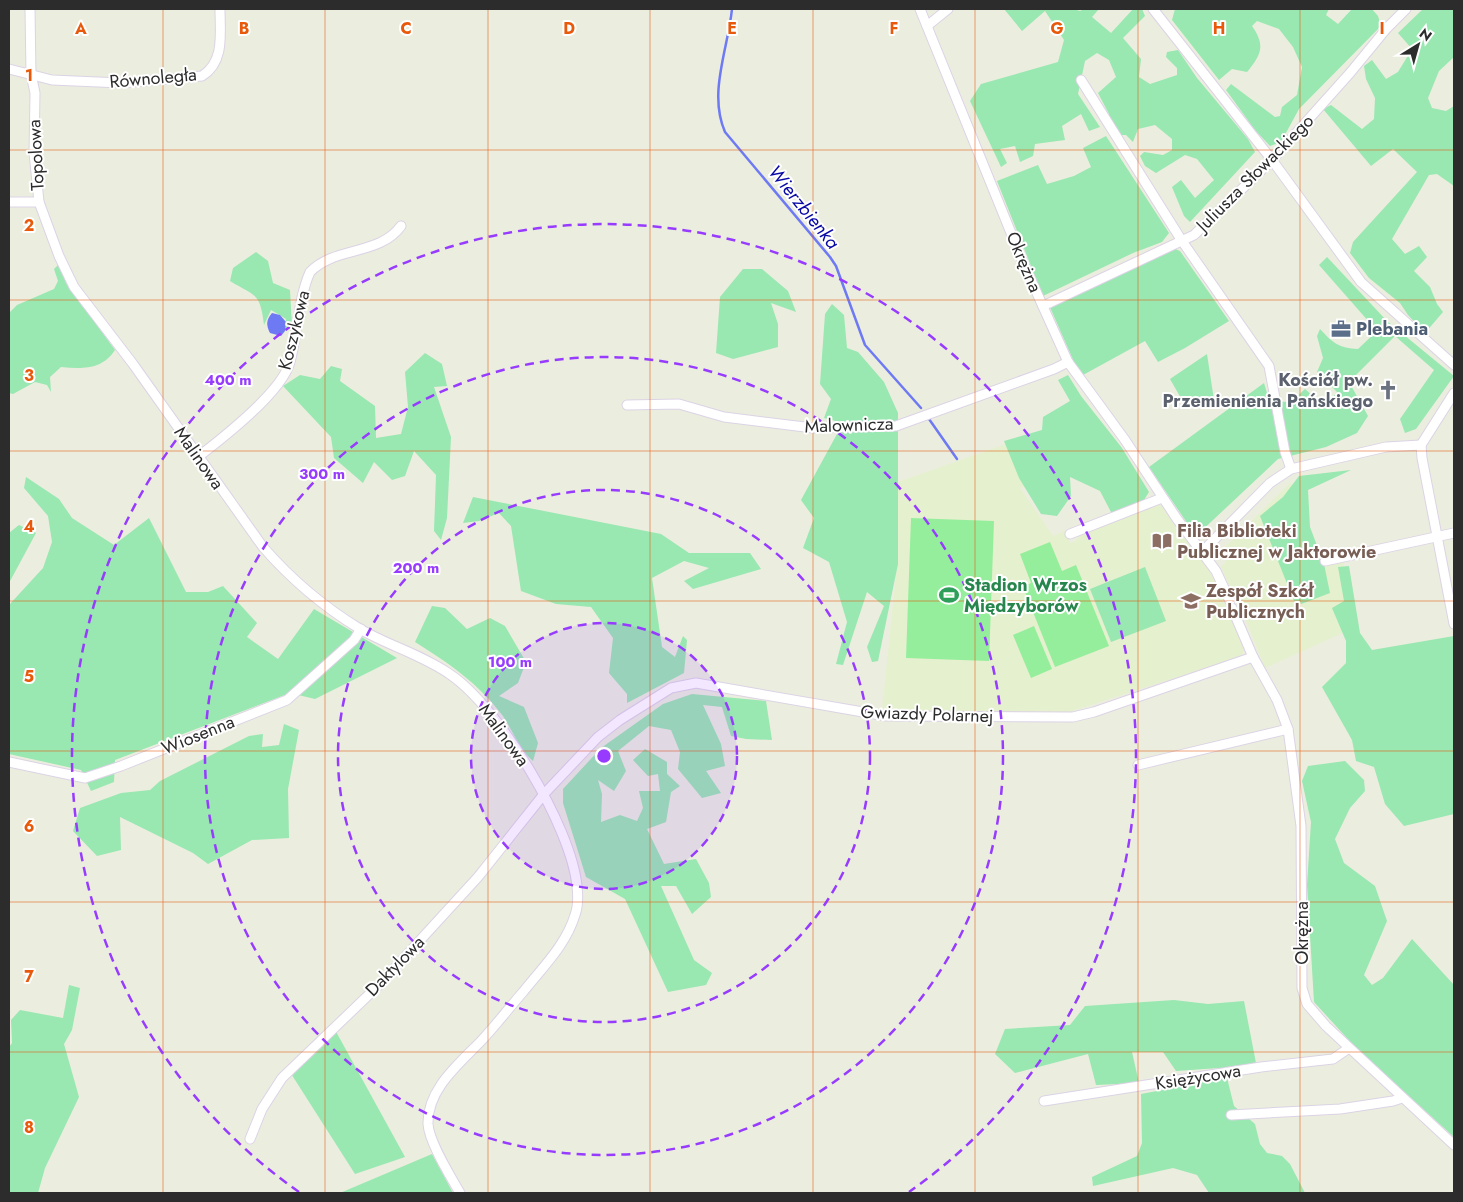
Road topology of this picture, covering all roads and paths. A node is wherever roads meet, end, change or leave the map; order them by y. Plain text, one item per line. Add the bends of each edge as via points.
1 (30, 9) edge
2 (220, 9) edge
3 (920, 9) edge
4 (948, 9) edge
5 (1153, 9) edge
6 (1406, 9) edge
7 (927, 26) junction
8 (9, 69) edge
9 (31, 74) junction
10 (1081, 80) dead end
11 (1272, 160) junction
12 (9, 202) edge
13 (39, 202) junction
14 (401, 226) dead end
15 (1182, 241) junction
16 (1043, 306) junction
17 (1068, 362) junction
18 (133, 364) joint
19 (1454, 365) edge
20 (1454, 393) edge
21 (627, 405) dead end
22 (1421, 445) junction
23 (198, 457) junction
24 (1291, 469) junction
25 (1162, 498) junction
26 (1454, 533) edge
27 (1070, 534) dead end
28 (1437, 536) junction
29 (1202, 552) junction
30 (1324, 561) dead end
31 (1454, 624) edge
32 (361, 629) junction
33 (1252, 657) junction
34 (1288, 729) junction
35 (12, 762) edge
36 (1138, 765) dead end
37 (9, 772) edge
38 (544, 794) junction
39 (1349, 1048) junction
40 (1402, 1098) junction
41 (1044, 1101) dead end
42 (1231, 1114) dead end
43 (250, 1139) dead end
44 (1454, 1145) edge
45 (460, 1193) edge

1 - 9 street, Topolowa
2 - 9 street, Równoległa via 217,63 202,76 121,83 52,80
3 - 7 street, Okrężna
4 - 7 street
5 - 11 street
6 - 11 street, Juliusza Słowackiego
7 - 16 street, Okrężna
8 - 9 street, Równoległa
9 - 13 street, Topolowa via 35,92 34,153
10 - 15 street
11 - 15 street, Juliusza Słowackiego via 1194,235
11 - 19 street via 1362,282
12 - 13 street
13 - 18 street, Topolowa via 74,287
14 - 23 street, Koszykowa via 390,239 327,260 310,272 286,374 265,398
15 - 16 street, Juliusza Słowackiego
15 - 24 street via 1269,366
16 - 17 street, Okrężna
17 - 21 street, Malownicza via 896,426 813,428 724,417 681,405
17 - 25 street, Okrężna via 1126,440
18 - 23 street, Malinowa
20 - 22 street
22 - 24 street via 1386,447
22 - 28 street
23 - 32 street, Malinowa via 284,571
24 - 29 street via 1270,483
25 - 27 street
25 - 29 street, Okrężna
26 - 28 street
28 - 30 street
28 - 31 street
29 - 33 street, Okrężna via 1216,571
32 - 35 street, Wiosenna via 354,640 287,700 121,766 85,778
32 - 38 street, Malinowa via 429,661 465,687 496,720
33 - 34 street, Okrężna
33 - 38 street, Gwiazdy Polarnej via 1073,717 886,716 696,683 671,688 620,720 598,737
34 - 36 street
34 - 39 street, Okrężna via 1301,826 1302,988 1307,1004
35 - 37 street
38 - 43 street, Daktylowa via 478,877 394,969 282,1078 262,1109
38 - 45 street, Malinowa via 562,835 577,884 576,914 558,950 440,1086 428,1124
39 - 40 street, Okrężna
39 - 41 street, Księżycowa via 1333,1059
40 - 42 street via 1340,1109
40 - 44 street, Okrężna

